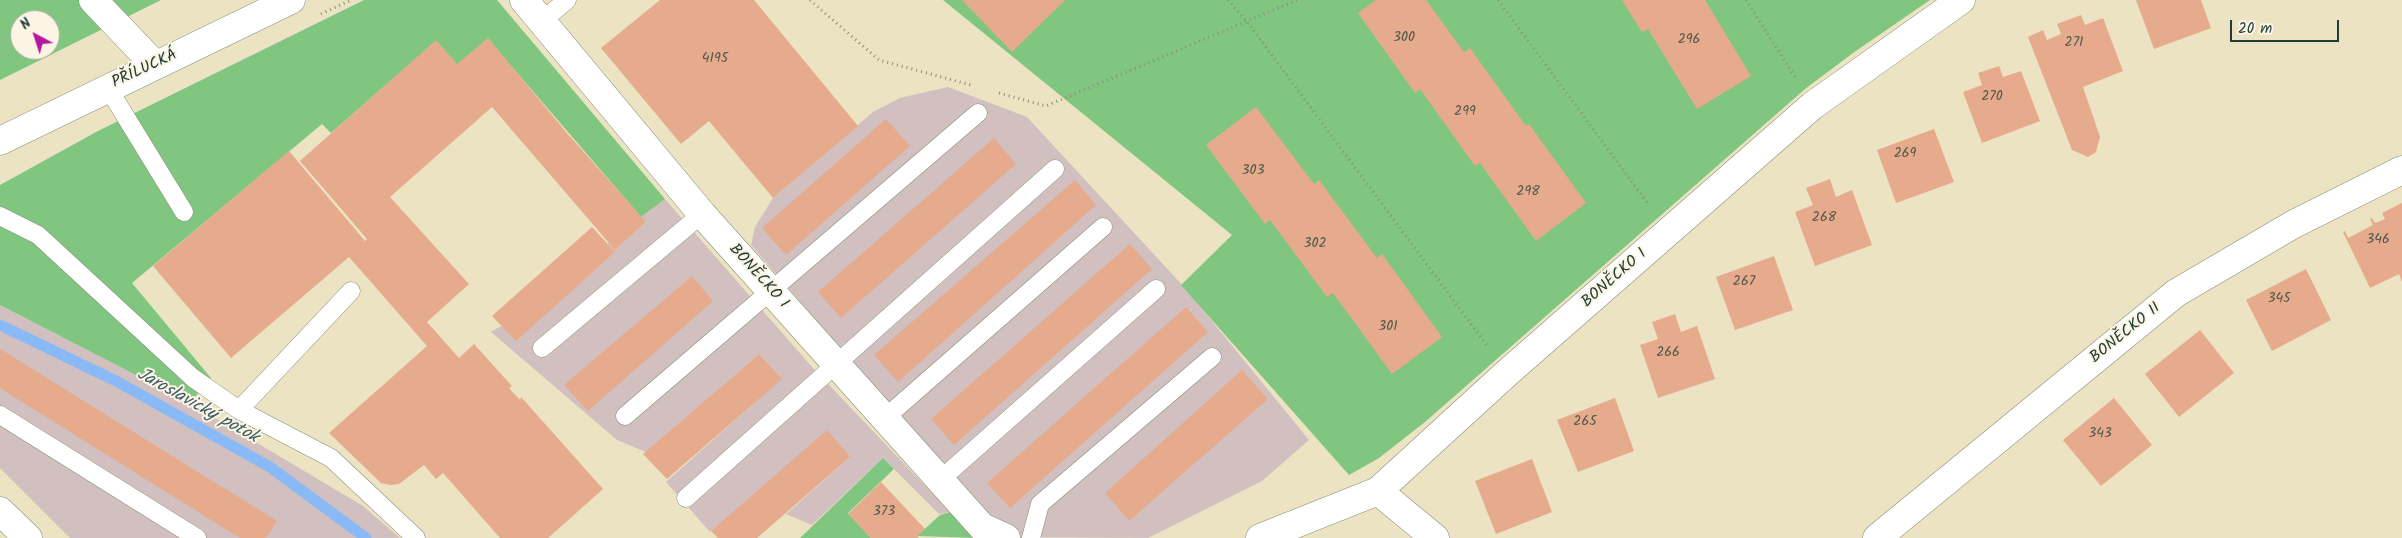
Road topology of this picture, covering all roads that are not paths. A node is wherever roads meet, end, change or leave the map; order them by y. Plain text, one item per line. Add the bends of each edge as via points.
1 (93, 0) edge
2 (291, 0) edge
3 (524, 0) edge
4 (567, 0) edge
5 (1961, 0) edge
6 (542, 21) junction
7 (155, 65) junction
8 (108, 88) junction
9 (978, 112) dead end
10 (0, 141) edge
11 (1055, 169) dead end
12 (2402, 170) edge
13 (184, 212) dead end
14 (702, 214) junction
15 (0, 216) edge
16 (1103, 227) dead end
17 (1156, 288) dead end
18 (351, 291) dead end
19 (771, 292) junction
20 (542, 348) dead end
21 (1212, 357) dead end
22 (837, 366) junction
23 (239, 410) junction
24 (0, 415) edge
25 (625, 416) dead end
26 (885, 418) junction
27 (940, 480) junction
28 (1378, 491) junction
29 (686, 498) dead end
30 (0, 510) edge
31 (28, 538) edge
32 (197, 538) edge
33 (416, 538) edge
34 (1006, 538) edge
35 (1031, 538) edge
36 (1260, 538) edge
37 (1434, 538) edge
38 (1877, 538) edge

1 - 7 street
2 - 7 street, PŘÍLUCKÁ
3 - 6 street, BONĚCKO I
4 - 6 lane
5 - 28 street, BONĚCKO I via 1812,106 1507,373
6 - 14 street, BONĚCKO I
7 - 8 street, PŘÍLUCKÁ
8 - 10 street, PŘÍLUCKÁ
8 - 13 lane
9 - 19 lane
11 - 22 lane
12 - 38 street, BONĚCKO II via 2294,224 2176,293
14 - 19 street, BONĚCKO I
14 - 20 lane
15 - 23 lane via 38,235 193,378
16 - 26 lane
17 - 27 lane
18 - 23 lane
19 - 22 street, BONĚCKO I
19 - 25 lane
21 - 35 lane via 1040,504
22 - 26 street, BONĚCKO I
22 - 29 lane
23 - 33 lane via 331,458
24 - 32 lane
26 - 27 street, BONĚCKO I
27 - 34 street, BONĚCKO I via 982,527
28 - 36 street, BONĚCKO I
28 - 37 street
30 - 31 street

